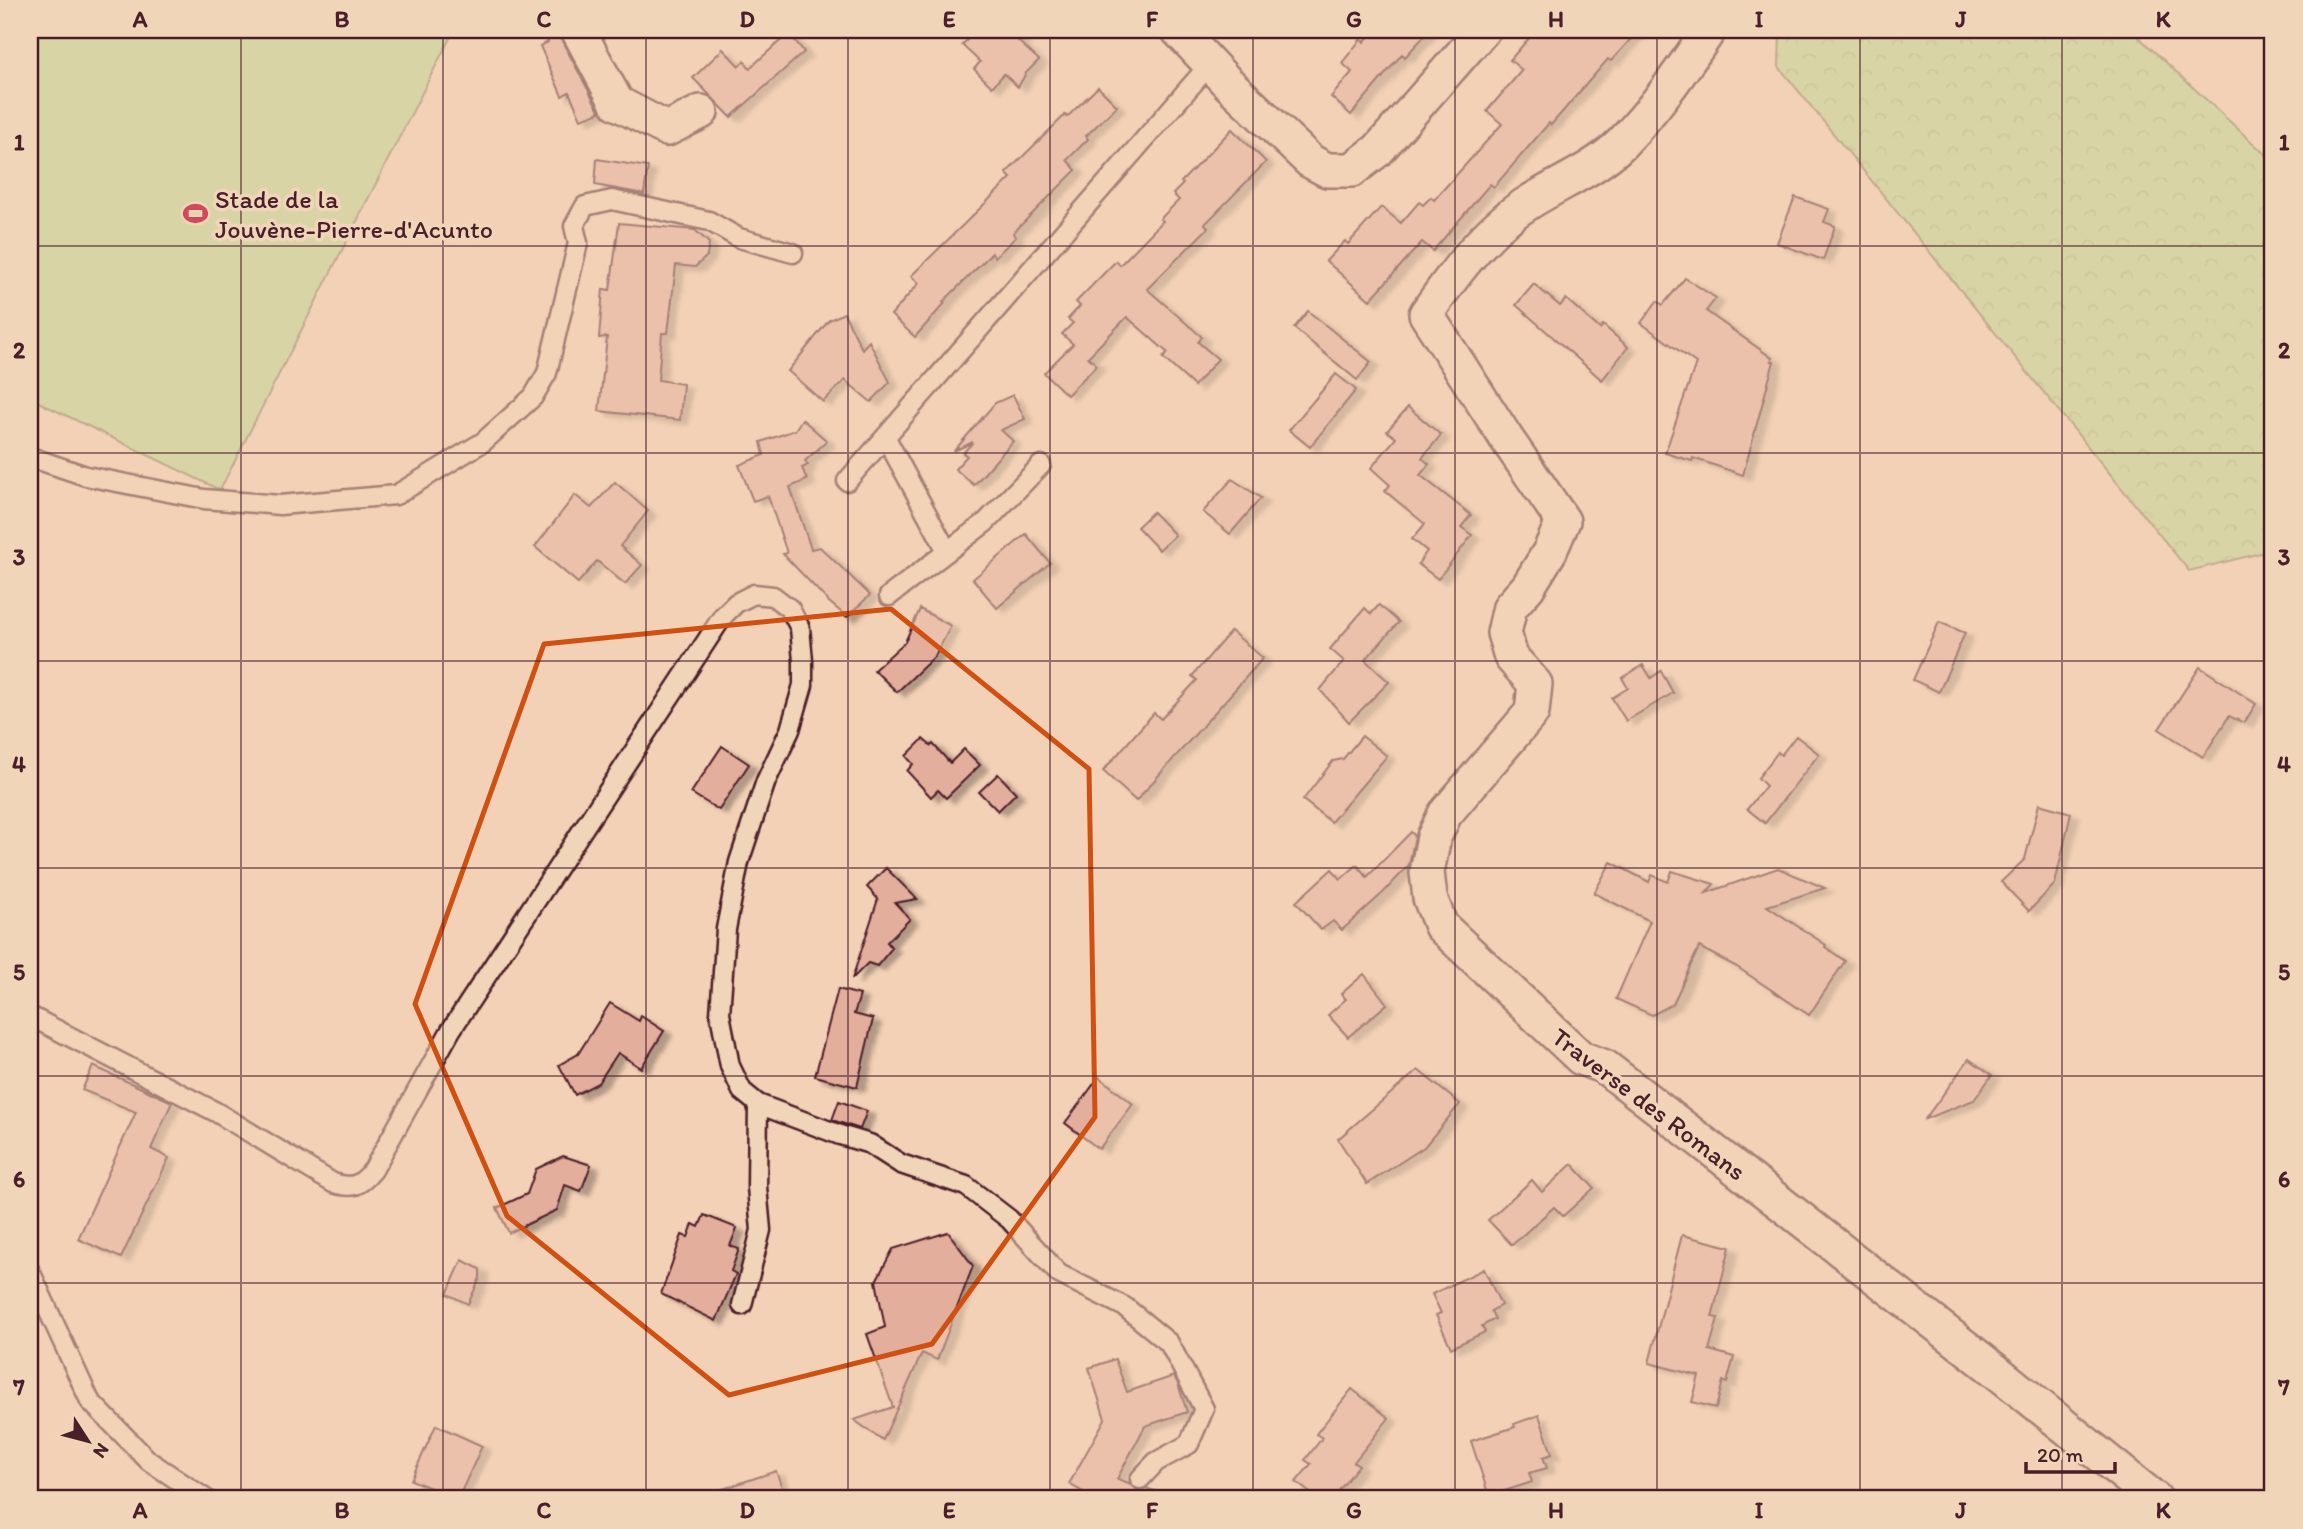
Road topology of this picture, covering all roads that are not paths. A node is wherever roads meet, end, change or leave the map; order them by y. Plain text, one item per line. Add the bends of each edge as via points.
1 (578, 30) edge
2 (1178, 30) edge
3 (1483, 30) edge
4 (1709, 30) edge
5 (1210, 64) junction
6 (701, 112) dead end
7 (793, 253) dead end
8 (886, 438) junction
9 (30, 457) edge
10 (1041, 465) dead end
11 (847, 481) dead end
12 (947, 551) junction
13 (889, 596) dead end
14 (30, 1016) edge
15 (758, 1104) junction
16 (30, 1271) edge
17 (742, 1305) dead end
18 (1140, 1479) dead end
19 (206, 1499) edge
20 (2155, 1499) edge

1 - 6 street via 617,103 667,129
2 - 5 street
3 - 5 street via 1378,150 1352,170 1327,170 1310,161
4 - 20 street, Traverse des Romans via 1667,91 1619,145 1505,219 1426,314 1563,521 1528,587 1510,607 1504,633 1511,657 1535,684 1532,712 1445,814 1434,837 1427,872 1430,898 1441,926 1581,1058 1605,1068 1688,1130
5 - 8 lane
7 - 9 lane via 739,238 709,221 612,200 585,206 575,226 578,243 547,373 533,397 483,442 396,495 281,505 204,499 86,476
8 - 11 lane
8 - 12 lane
10 - 12 lane via 986,522
12 - 13 lane
14 - 15 lane via 216,1112 333,1183 346,1187 362,1183 451,1030 723,616 754,594 773,596 790,609 800,628 803,685 739,862 726,929 720,1014 730,1066 742,1091
15 - 17 lane via 761,1230
15 - 18 lane via 870,1144 901,1164 966,1186 1009,1219 1059,1274 1125,1307 1169,1343 1204,1409 1189,1444 1156,1462
16 - 19 lane via 90,1401 149,1461

